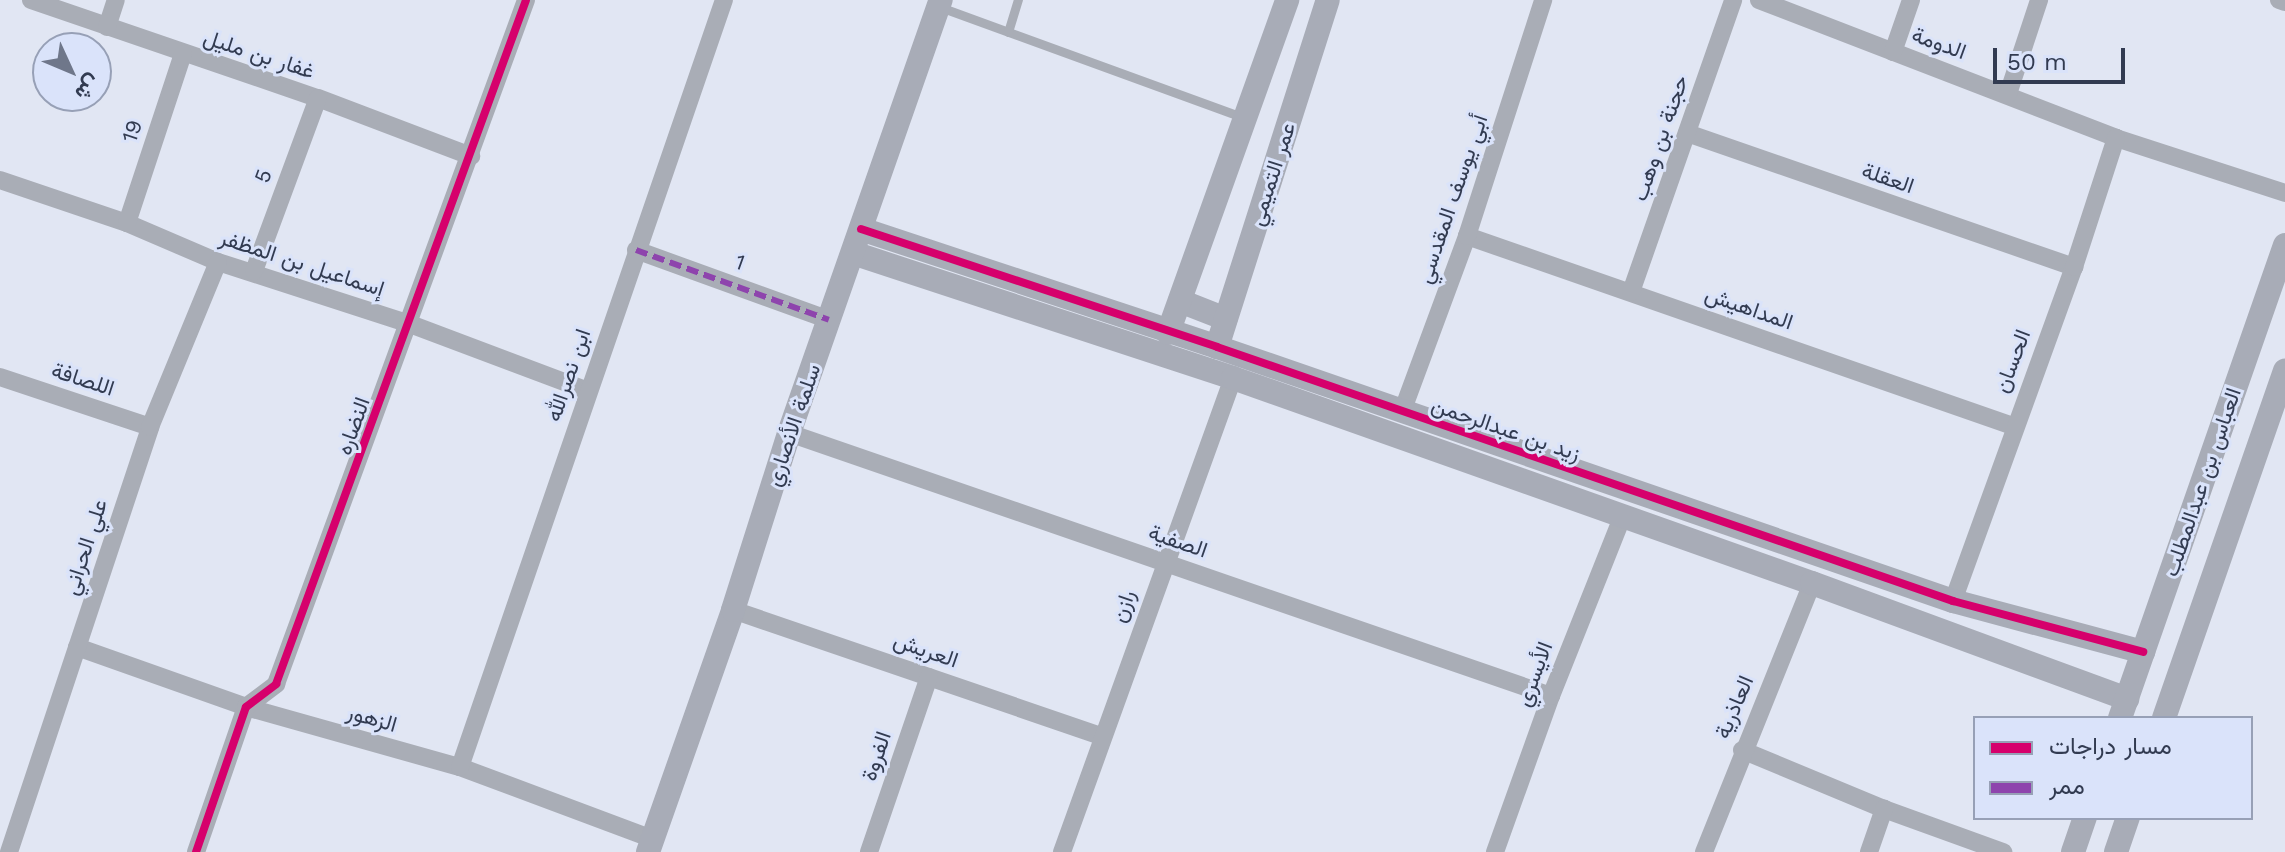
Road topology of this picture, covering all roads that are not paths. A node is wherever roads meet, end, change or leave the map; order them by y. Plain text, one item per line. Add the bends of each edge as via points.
1 (31, 0) edge
2 (116, 0) edge
3 (526, 0) edge
4 (724, 0) edge
5 (1018, 0) edge
6 (1287, 0) edge
7 (1328, 0) edge
8 (1543, 0) edge
9 (1733, 0) edge
10 (1759, 0) edge
11 (1911, 0) edge
12 (2039, 0) edge
13 (2279, 0) edge
14 (2285, 2) edge
15 (940, 4) edge
16 (107, 27) junction
17 (1008, 32) junction
18 (1893, 52) junction
19 (183, 54) junction
20 (2008, 94) junction
21 (318, 98) junction
22 (1245, 118) junction
23 (1687, 133) junction
24 (2116, 138) junction
25 (471, 156) junction
26 (0, 180) edge
27 (2285, 193) edge
28 (127, 223) junction
29 (861, 229) junction
30 (1467, 236) junction
31 (2285, 245) edge
32 (636, 250) junction
33 (853, 253) junction
34 (218, 262) junction
35 (2074, 267) junction
36 (254, 271) junction
37 (1631, 292) junction
38 (1180, 301) junction
39 (1226, 319) junction
40 (829, 320) junction
41 (410, 324) junction
42 (1168, 333) junction
43 (1217, 347) junction
44 (2285, 370) edge
45 (0, 377) edge
46 (1233, 378) junction
47 (588, 391) junction
48 (1402, 412) junction
49 (2013, 426) junction
50 (150, 427) junction
51 (789, 433) junction
52 (1623, 515) junction
53 (1164, 562) junction
54 (1812, 583) junction
55 (1953, 601) junction
56 (733, 610) junction
57 (77, 647) junction
58 (2143, 652) junction
59 (929, 677) junction
60 (1551, 696) junction
61 (246, 707) junction
62 (2123, 708) edge
63 (2165, 716) edge
64 (1103, 737) junction
65 (1742, 750) junction
66 (460, 767) junction
67 (1884, 809) junction
68 (2084, 820) edge
69 (2127, 820) edge
70 (651, 846) edge
71 (9, 852) edge
72 (196, 852) edge
73 (869, 852) edge
74 (1062, 852) edge
75 (1495, 852) edge
76 (1704, 852) edge
77 (1869, 852) edge
78 (2003, 852) edge
79 (2073, 852) edge
80 (2116, 852) edge

1 - 16 street, غفار بن مليل
2 - 16 street
3 - 25 street, النضاره
4 - 32 street, ابن نصرالله
5 - 17 lane
6 - 22 street
7 - 39 street, عمر التميمي
8 - 30 street, أبي يوسف المقدسي
9 - 23 street, حجنة بن وهب
10 - 18 street, الدومة
11 - 18 street
12 - 20 street
13 - 14 street
15 - 17 lane
15 - 29 street, سلمة الأنصاري
16 - 19 street, غفار بن مليل
17 - 22 lane
18 - 20 street, الدومة
19 - 21 street, غفار بن مليل
19 - 28 street, 19
20 - 24 street, الدومة
21 - 25 street, غفار بن مليل
21 - 36 street, 5
22 - 38 street
23 - 35 street, العقلة
23 - 37 street, حجنة بن وهب
24 - 27 street, الدومة
24 - 35 street, الحسان
25 - 41 street, النضاره
26 - 28 street, إسماعيل بن المظفر
28 - 34 street, إسماعيل بن المظفر
29 - 33 street, سلمة الأنصاري
29 - 42 street, زيد بن عبدالرحمن
30 - 37 street, المداهيش
30 - 48 street, أبي يوسف المقدسي
31 - 58 street, العباس بن عبدالمطلب
32 - 40 street, 1
32 - 47 street, ابن نصرالله
33 - 40 street, سلمة الأنصاري
33 - 46 street, زيد بن عبدالرحمن
34 - 36 street, إسماعيل بن المظفر
34 - 50 street, علي الحراني
35 - 49 street, الحسان
36 - 41 street, إسماعيل بن المظفر
37 - 49 street, المداهيش
38 - 39 street
38 - 42 street
39 - 43 street, عمر التميمي
40 - 51 street, سلمة الأنصاري
41 - 47 street, إسماعيل بن المظفر
41 - 61 street, النضاره via 276,684
42 - 43 street, زيد بن عبدالرحمن
43 - 48 street, زيد بن عبدالرحمن
44 - 63 street, العباس بن عبدالمطلب
45 - 50 street, اللصافة
46 - 52 street, زيد بن عبدالرحمن
46 - 53 street, رازن
47 - 66 street, ابن نصرالله
48 - 55 street, زيد بن عبدالرحمن
49 - 55 street, الحسان
50 - 57 street, علي الحراني
51 - 53 street, الصفية
51 - 56 street, سلمة الأنصاري
52 - 54 street, زيد بن عبدالرحمن
52 - 60 street, الأيسري
53 - 60 street, الصفية
53 - 64 street, رازن
54 - 62 street, زيد بن عبدالرحمن
54 - 65 street, العاذرية
55 - 58 street, زيد بن عبدالرحمن
56 - 59 street, العريش
56 - 70 street, سلمة الأنصاري
57 - 61 street, الزهور
57 - 71 street, علي الحراني
58 - 62 street, العباس بن عبدالمطلب
59 - 64 street, العريش
59 - 73 street, الفروة
60 - 75 street, الأيسري
61 - 66 street, الزهور
61 - 72 street
64 - 74 street, رازن
65 - 67 street
65 - 76 street, العاذرية
66 - 70 street, الزهور
67 - 77 street
67 - 78 street
68 - 79 street
69 - 80 street

